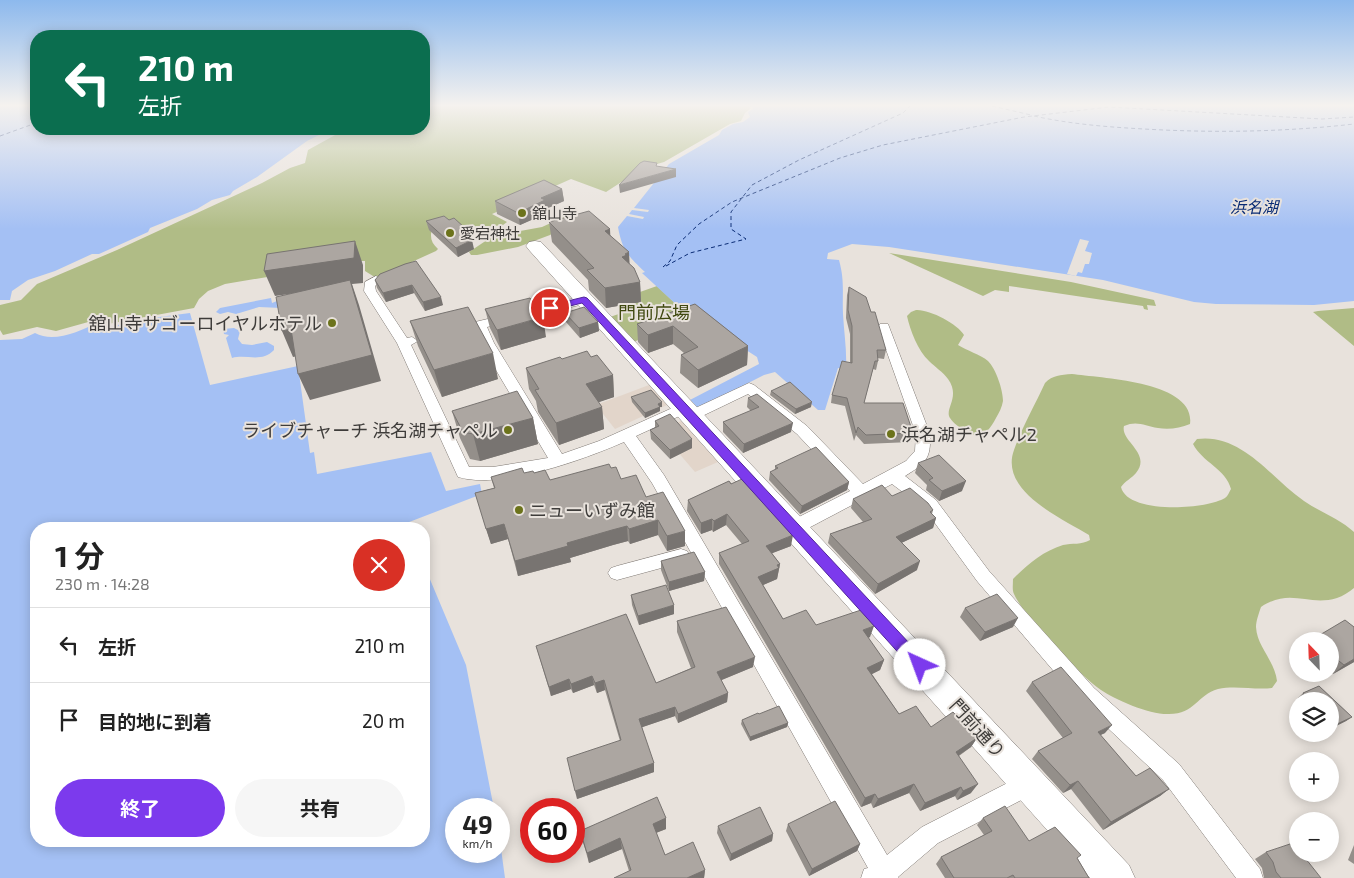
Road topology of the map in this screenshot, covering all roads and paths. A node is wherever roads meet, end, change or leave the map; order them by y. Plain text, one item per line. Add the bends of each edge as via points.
1 (535, 246) dead end
2 (376, 280) edge
3 (584, 300) junction
4 (480, 324) junction
5 (884, 327) dead end
6 (442, 334) edge
7 (423, 338) edge
8 (404, 343) junction
9 (688, 412) junction
10 (627, 434) junction
11 (558, 461) junction
12 (893, 476) junction
13 (862, 492) junction
14 (794, 528) junction
15 (699, 550) junction
16 (617, 573) dead end
17 (1029, 784) junction
18 (881, 876) edge
19 (1116, 878) edge
20 (1251, 878) edge

1 - 3 main road, 門前通り
2 - 8 street via 369,288
3 - 4 street
3 - 9 main road, 門前通り
4 - 6 street
4 - 11 street via 487,342
5 - 12 street via 925,443 919,458
7 - 8 street
8 - 11 street via 464,472 516,472
9 - 10 street
9 - 13 street via 749,388 802,430
9 - 14 main road, 門前通り
10 - 11 street
10 - 15 street via 658,479
12 - 13 street
12 - 20 street via 930,504 983,576 1086,695 1171,772
13 - 14 street
14 - 17 main road, 門前通り
15 - 16 street
15 - 18 street
17 - 18 street via 930,835
17 - 19 main road, 門前通り

